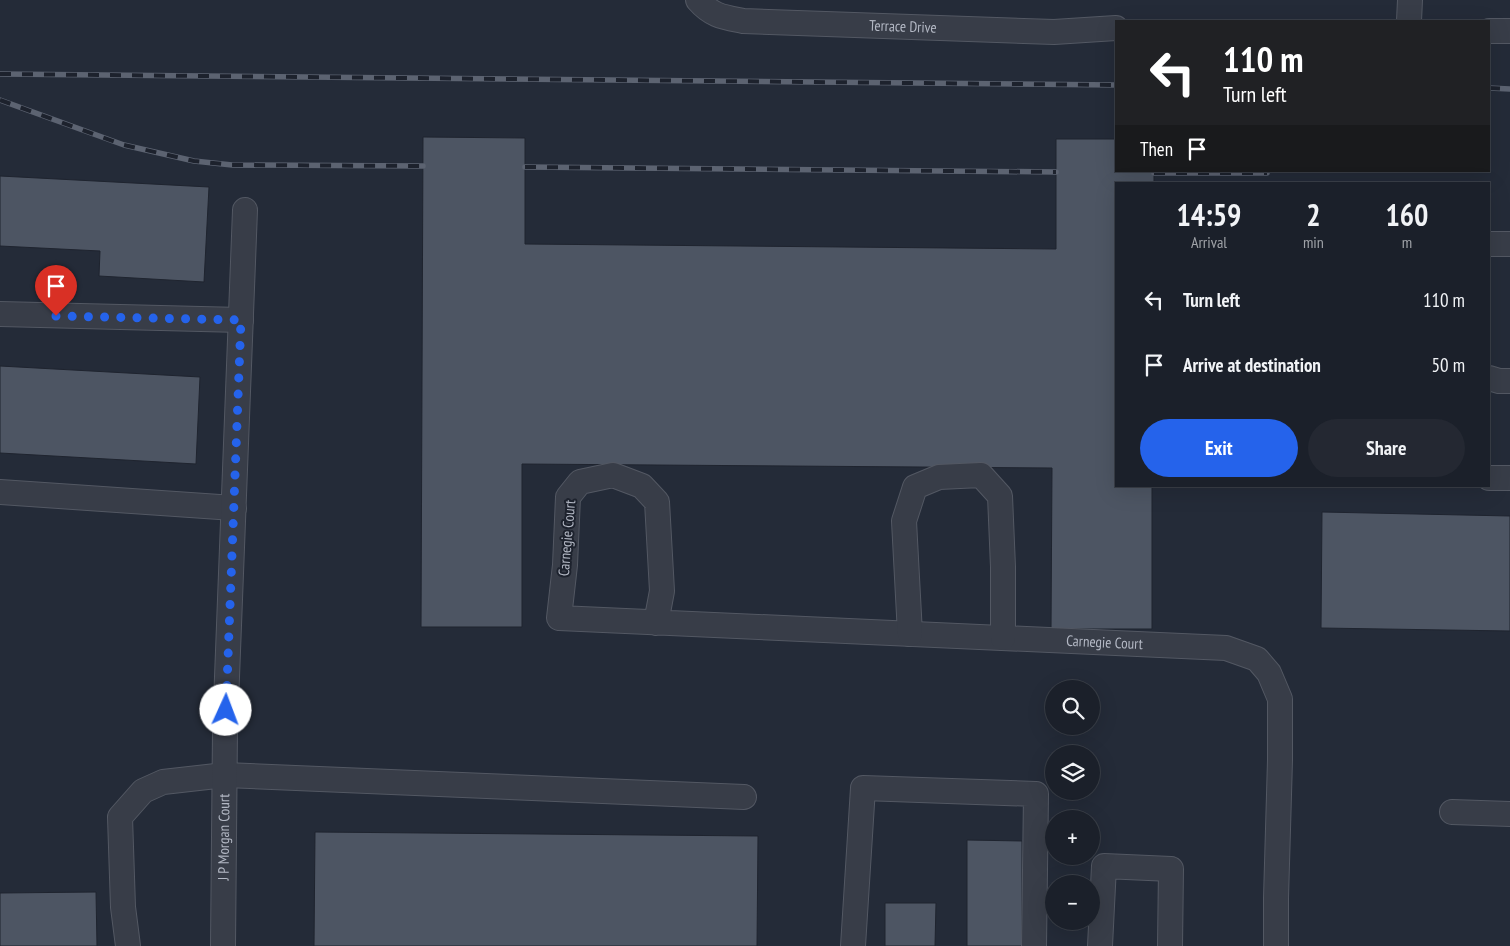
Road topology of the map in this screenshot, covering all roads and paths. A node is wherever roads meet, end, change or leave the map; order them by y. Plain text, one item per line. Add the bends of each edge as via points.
1 (698, 0) edge
2 (1410, 0) edge
3 (1409, 20) edge
4 (1115, 28) edge
5 (1490, 31) edge
6 (1510, 31) edge
7 (245, 210) dead end
8 (1490, 244) edge
9 (1510, 244) edge
10 (0, 314) edge
11 (241, 320) junction
12 (1490, 378) edge
13 (1510, 381) edge
14 (1490, 478) edge
15 (1510, 478) edge
16 (0, 492) edge
17 (234, 508) junction
18 (656, 624) junction
19 (910, 634) junction
20 (1003, 638) junction
21 (225, 775) junction
22 (744, 797) dead end
23 (1452, 812) dead end
24 (1510, 814) edge
25 (128, 946) edge
26 (223, 946) edge
27 (853, 946) edge
28 (1034, 946) edge
29 (1100, 946) edge
30 (1170, 946) edge
31 (1276, 946) edge

1 - 4 street, Terrace Drive via 717,16 742,21 1054,32
2 - 3 street
5 - 6 street
7 - 11 street, J P Morgan Court
8 - 9 street
10 - 11 street
11 - 17 street, J P Morgan Court
12 - 13 street
14 - 15 street
16 - 17 street
17 - 21 street, J P Morgan Court
18 - 18 street, Carnegie Court via 662,591 657,502 642,486 613,475 580,482 568,497 559,618
18 - 19 street, Carnegie Court
19 - 20 street, Carnegie Court
19 - 20 street via 904,521 915,487 939,477 981,475 1000,496
20 - 31 street, Carnegie Court via 1226,648 1257,659 1269,673 1280,699
21 - 22 street
21 - 25 street via 163,782 143,791 120,817 123,907
21 - 26 street, J P Morgan Court
23 - 24 street
27 - 28 street via 863,788 1036,794
29 - 30 street via 1104,866 1171,870

